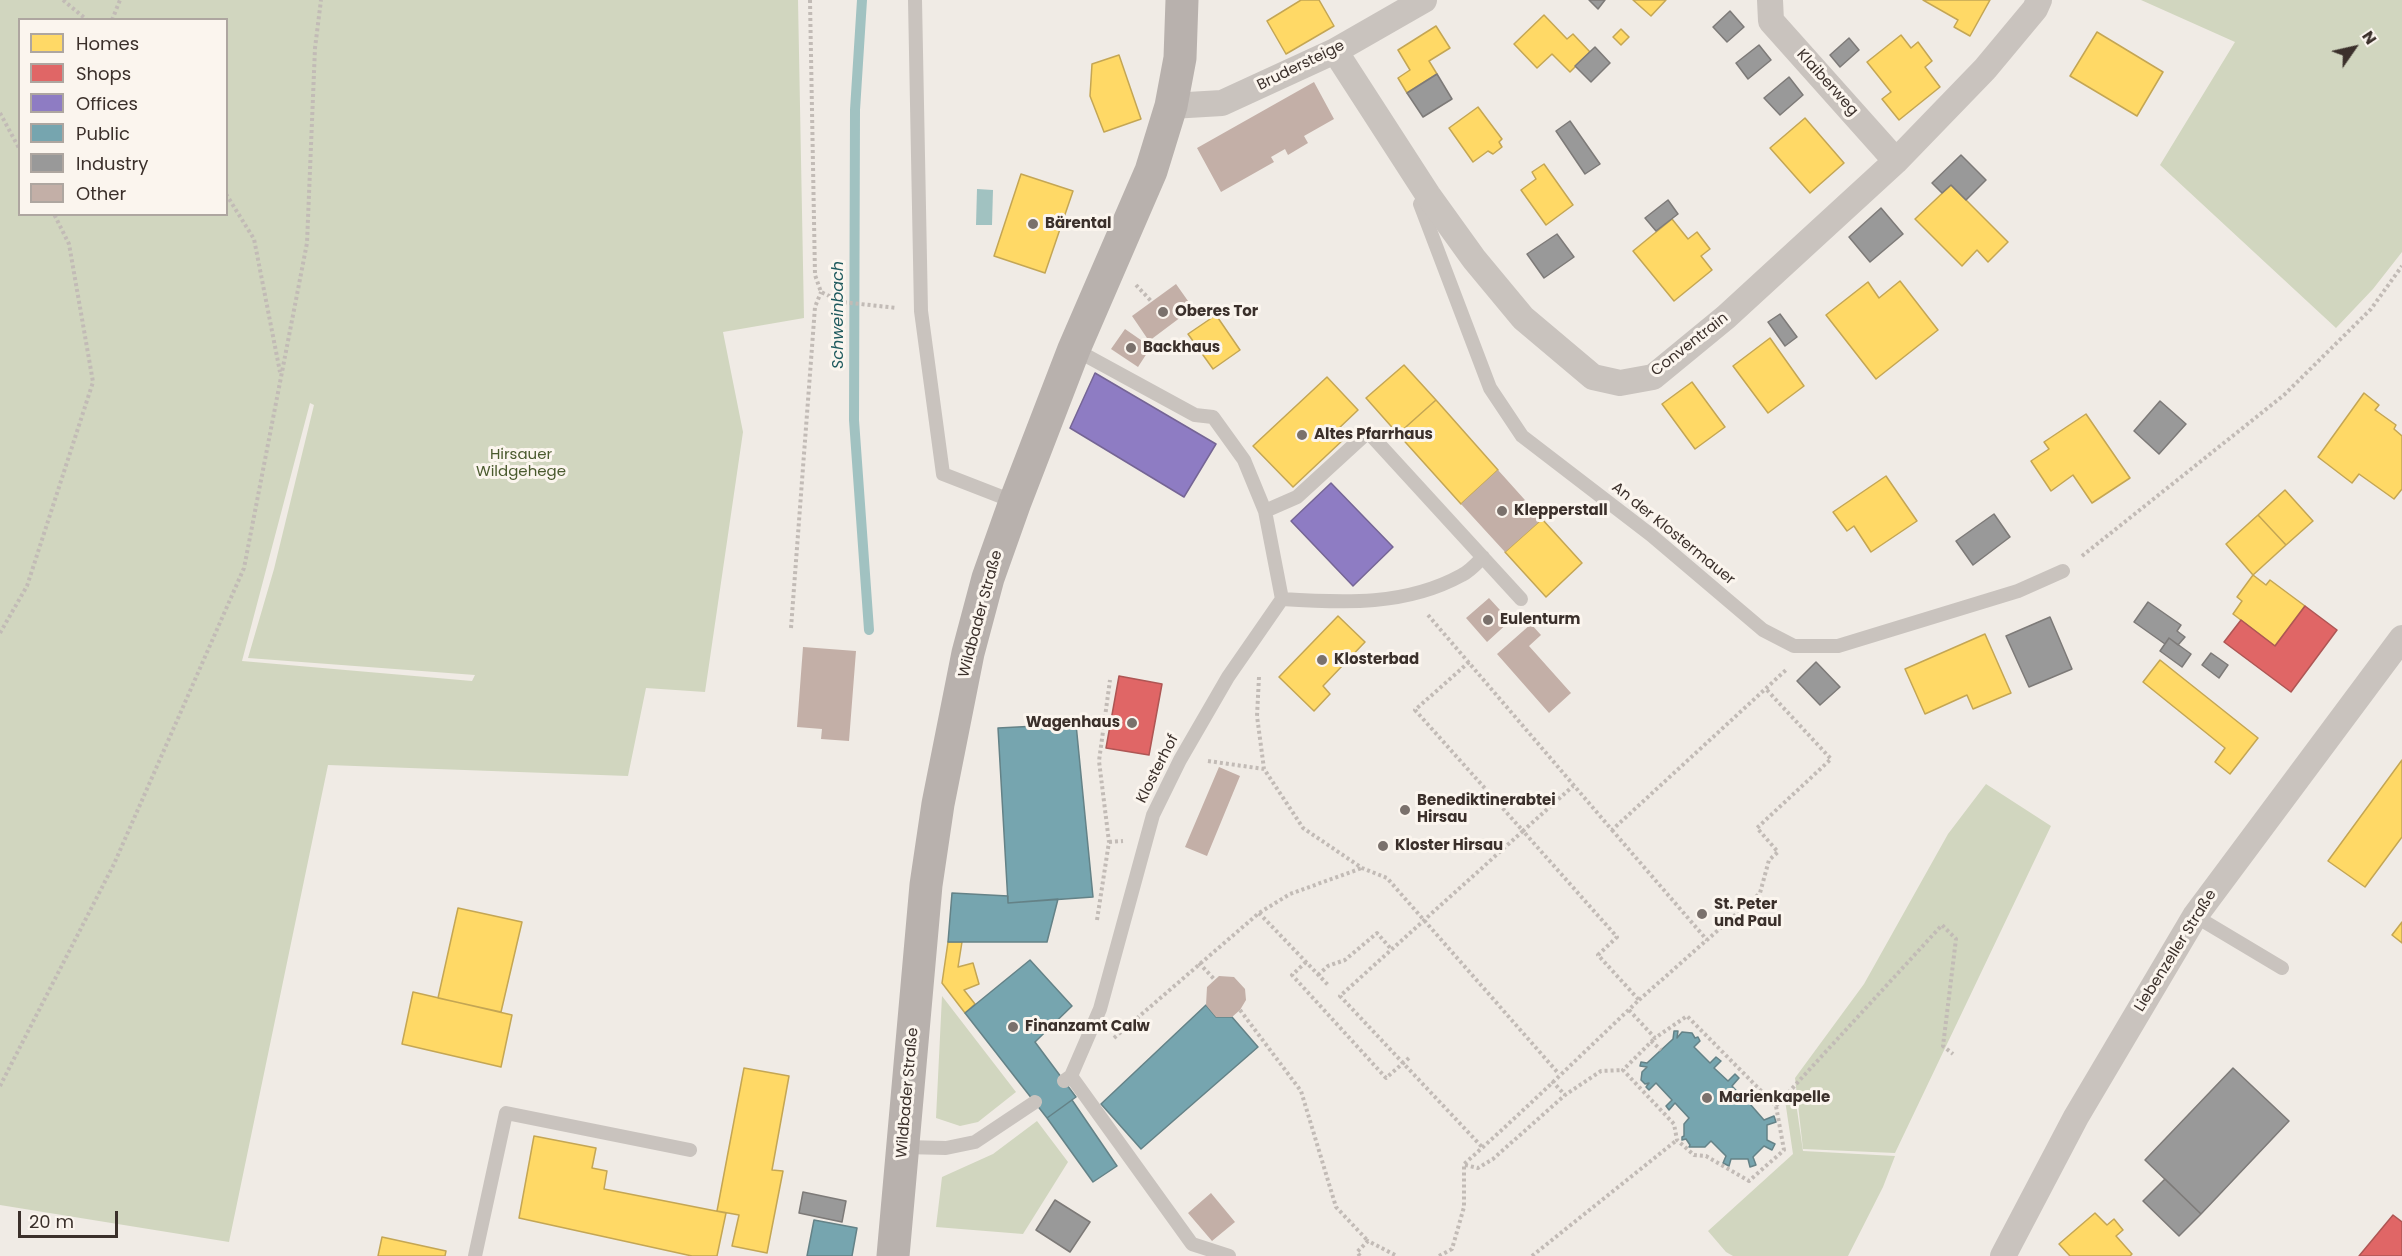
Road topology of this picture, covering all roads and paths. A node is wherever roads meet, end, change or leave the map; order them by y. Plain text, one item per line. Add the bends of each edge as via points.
1 (63, 0) edge
2 (120, 0) edge
3 (321, 0) edge
4 (810, 0) edge
5 (915, 0) edge
6 (1182, 0) edge
7 (1424, 0) edge
8 (1770, 0) edge
9 (2039, 0) edge
10 (85, 18) edge
11 (113, 18) edge
12 (1335, 51) junction
13 (1171, 106) junction
14 (0, 113) edge
15 (18, 146) edge
16 (1896, 161) junction
17 (1428, 195) junction
18 (228, 197) edge
19 (55, 216) edge
20 (2402, 266) edge
21 (821, 292) junction
22 (871, 305) dead end
23 (1074, 349) junction
24 (281, 375) junction
25 (1015, 501) junction
26 (1265, 511) junction
27 (1483, 557) junction
28 (2062, 571) joint
29 (1282, 598) junction
30 (1521, 598) dead end
31 (791, 628) dead end
32 (0, 633) edge
33 (1446, 636) dead end
34 (2402, 638) edge
35 (1250, 644) junction
36 (1794, 646) junction
37 (1469, 662) junction
38 (1110, 680) dead end
39 (1766, 689) junction
40 (1216, 762) dead end
41 (1264, 769) junction
42 (1573, 786) junction
43 (1610, 827) junction
44 (1523, 831) junction
45 (1362, 868) junction
46 (1259, 913) junction
47 (2195, 916) junction
48 (1425, 920) junction
49 (1096, 927) dead end
50 (1707, 940) junction
51 (1392, 950) junction
52 (1306, 962) junction
53 (1199, 963) junction
54 (2282, 968) dead end
55 (1318, 975) junction
56 (1215, 981) dead end
57 (1329, 986) dead end
58 (1639, 1000) junction
59 (1240, 1010) dead end
60 (1629, 1010) junction
61 (1653, 1040) junction
62 (1661, 1050) dead end
63 (1953, 1054) dead end
64 (1409, 1058) dead end
65 (1403, 1064) junction
66 (1623, 1070) junction
67 (1559, 1074) junction
68 (1068, 1078) junction
69 (1552, 1081) junction
70 (0, 1086) edge
71 (1565, 1095) junction
72 (1035, 1102) dead end
73 (1776, 1106) junction
74 (1677, 1140) junction
75 (904, 1147) junction
76 (1483, 1148) junction
77 (690, 1150) dead end
78 (1464, 1164) junction
79 (1368, 1241) junction
80 (2008, 1254) edge
81 (475, 1256) edge
82 (893, 1256) edge
83 (1229, 1256) edge
84 (1360, 1256) edge
85 (1397, 1256) edge
86 (1439, 1256) edge
87 (1532, 1256) edge

1 - 10 path
2 - 11 path
3 - 24 path via 315,48 307,243
4 - 21 path via 815,275
5 - 25 lane via 921,311 943,474
6 - 13 main road, Wildbader Straße via 1180,58
7 - 12 street, Brudersteige
8 - 16 street, Klaiberweg via 1772,21
9 - 16 street, Conventrain via 1985,69
12 - 13 street, Brudersteige via 1222,103
12 - 17 street, Conventrain
13 - 23 main road, Wildbader Straße via 1151,171
14 - 15 path
16 - 17 street, Conventrain via 1726,317 1653,377 1620,383 1593,377 1522,318
17 - 36 lane, An der Klostermauer via 1419,204 1463,323 1490,388 1522,436 1763,630
18 - 24 path via 254,239
19 - 32 path via 69,244 93,382 27,586
20 - 28 path via 2371,309 2284,395
21 - 22 path via 842,302
21 - 31 path via 815,307
23 - 25 main road, Wildbader Straße
23 - 26 lane via 1195,415 1213,417 1244,460
24 - 70 path via 244,568 114,864
25 - 75 main road, Wildbader Straße via 988,578 968,653 938,804 926,885
26 - 27 lane via 1297,497 1368,432
26 - 29 lane
27 - 29 lane via 1464,575 1412,596 1342,603
27 - 30 lane
28 - 36 lane, An der Klostermauer via 2018,591 1838,646
29 - 35 lane, Klosterhof
33 - 37 path
34 - 47 street, Liebenzeller Straße
35 - 41 path via 1260,674 1257,716
35 - 68 lane, Klosterhof via 1180,760 1153,815 1100,1009
36 - 39 path via 1787,670
37 - 42 path
37 - 44 path via 1415,710
38 - 49 path via 1099,760 1109,842
39 - 43 path via 1612,830
39 - 50 path via 1831,759 1757,828 1778,852 1769,860 1760,893
40 - 41 path
41 - 45 path via 1304,828
42 - 43 path
42 - 44 path
43 - 50 path
44 - 48 path
44 - 58 path via 1617,937 1598,955
45 - 46 path via 1290,894
45 - 48 path via 1387,878
46 - 52 path
46 - 53 path
47 - 54 lane
47 - 80 street, Liebenzeller Straße via 2076,1117
48 - 51 path
48 - 67 path
50 - 58 path
51 - 55 path via 1377,933 1345,960 1328,966
51 - 65 path via 1340,996
52 - 55 path
52 - 65 path via 1292,975 1386,1078
53 - 56 path
53 - 68 path
55 - 57 path
58 - 60 path
59 - 79 path via 1302,1091 1336,1207
60 - 61 path
60 - 67 path
61 - 62 path
61 - 66 path
61 - 73 path via 1687,1016
63 - 73 path via 1943,1046 1956,939 1942,925
64 - 65 path
65 - 76 path
66 - 71 path via 1601,1071
66 - 74 path via 1674,1124
67 - 69 path
68 - 83 lane via 1192,1244
69 - 71 path
69 - 76 path
71 - 78 path via 1493,1159 1478,1168
72 - 75 lane via 975,1142 946,1148
73 - 74 path via 1784,1150 1749,1181 1706,1156 1694,1155
74 - 87 path
75 - 82 main road, Wildbader Straße
76 - 78 path
77 - 81 lane via 506,1113
78 - 86 path via 1464,1207 1452,1249
79 - 84 path via 1357,1252
79 - 85 path

